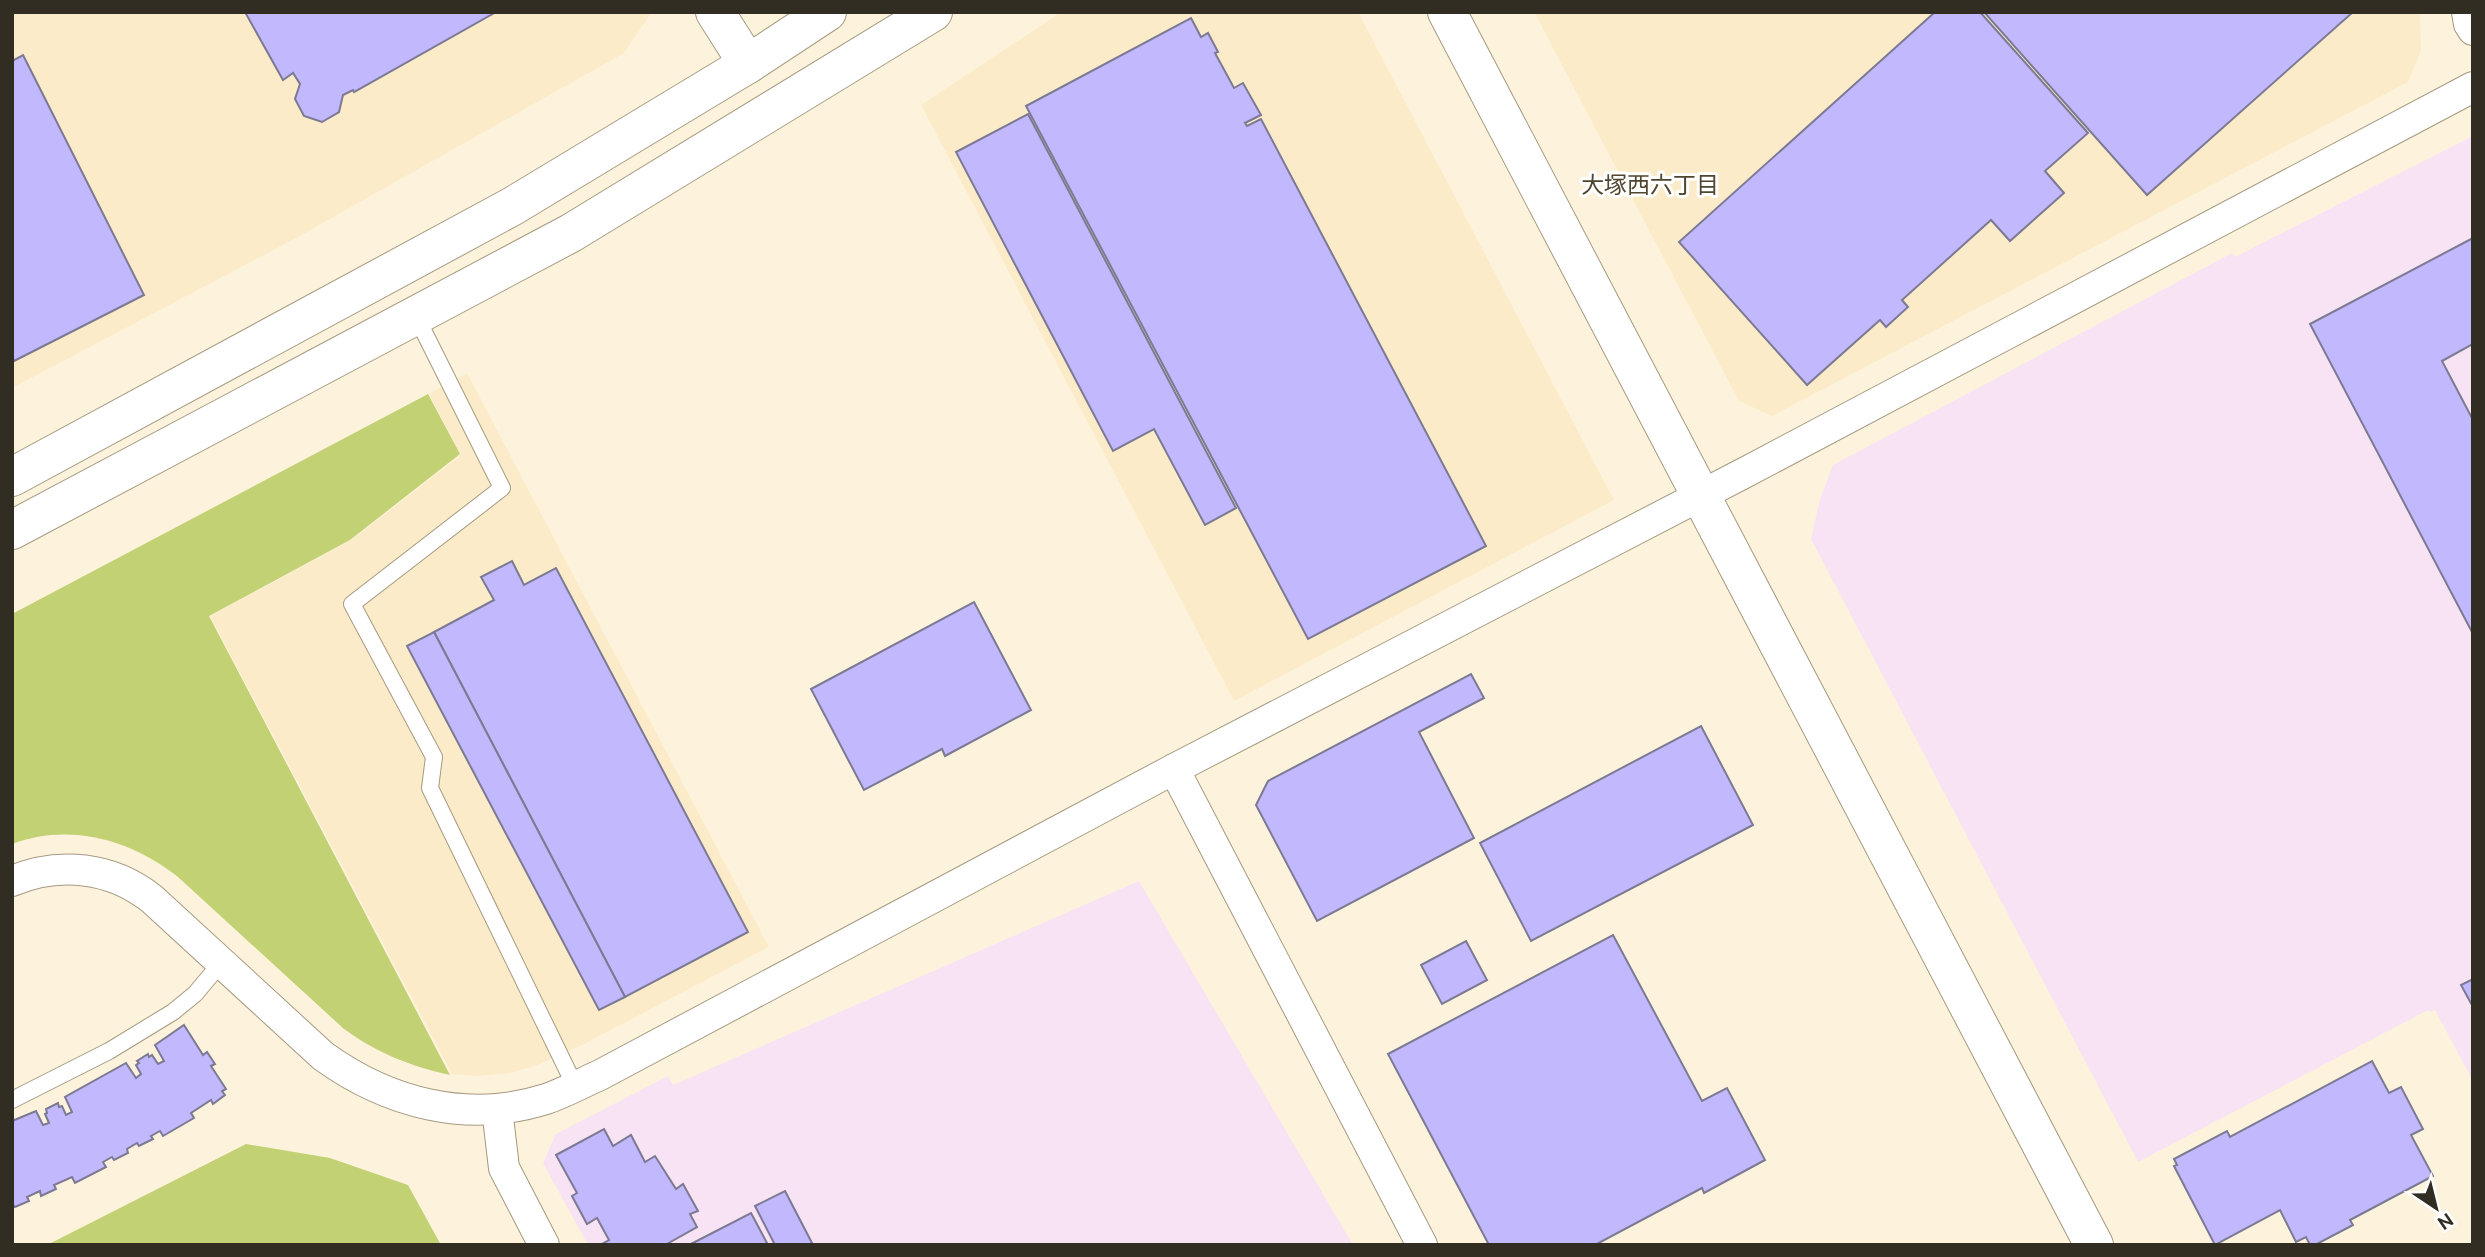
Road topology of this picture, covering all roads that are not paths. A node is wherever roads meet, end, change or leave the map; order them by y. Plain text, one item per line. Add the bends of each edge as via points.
1 (715, 12) edge
2 (827, 12) edge
3 (933, 12) edge
4 (1447, 12) edge
5 (2467, 12) edge
6 (2473, 30) edge
7 (748, 64) junction
8 (2473, 87) edge
9 (416, 316) junction
10 (12, 477) edge
11 (1700, 495) junction
12 (12, 530) edge
13 (1174, 769) junction
14 (12, 881) edge
15 (221, 964) junction
16 (575, 1086) junction
17 (12, 1100) edge
18 (497, 1109) junction
19 (544, 1245) edge
20 (1422, 1245) edge
21 (2094, 1245) edge

1 - 7 street
2 - 7 street
3 - 9 street via 571,233
4 - 11 street
5 - 6 street
7 - 10 street via 513,206
8 - 11 street
9 - 12 street
9 - 16 lane via 502,488 352,604 433,757 430,788
11 - 13 street
11 - 21 street
13 - 16 street
13 - 20 street
14 - 15 street via 69,869 117,878 152,899
15 - 17 lane via 173,1012 109,1051
15 - 18 street via 323,1056 369,1084 444,1108
16 - 18 street via 549,1098
18 - 19 street via 504,1168

